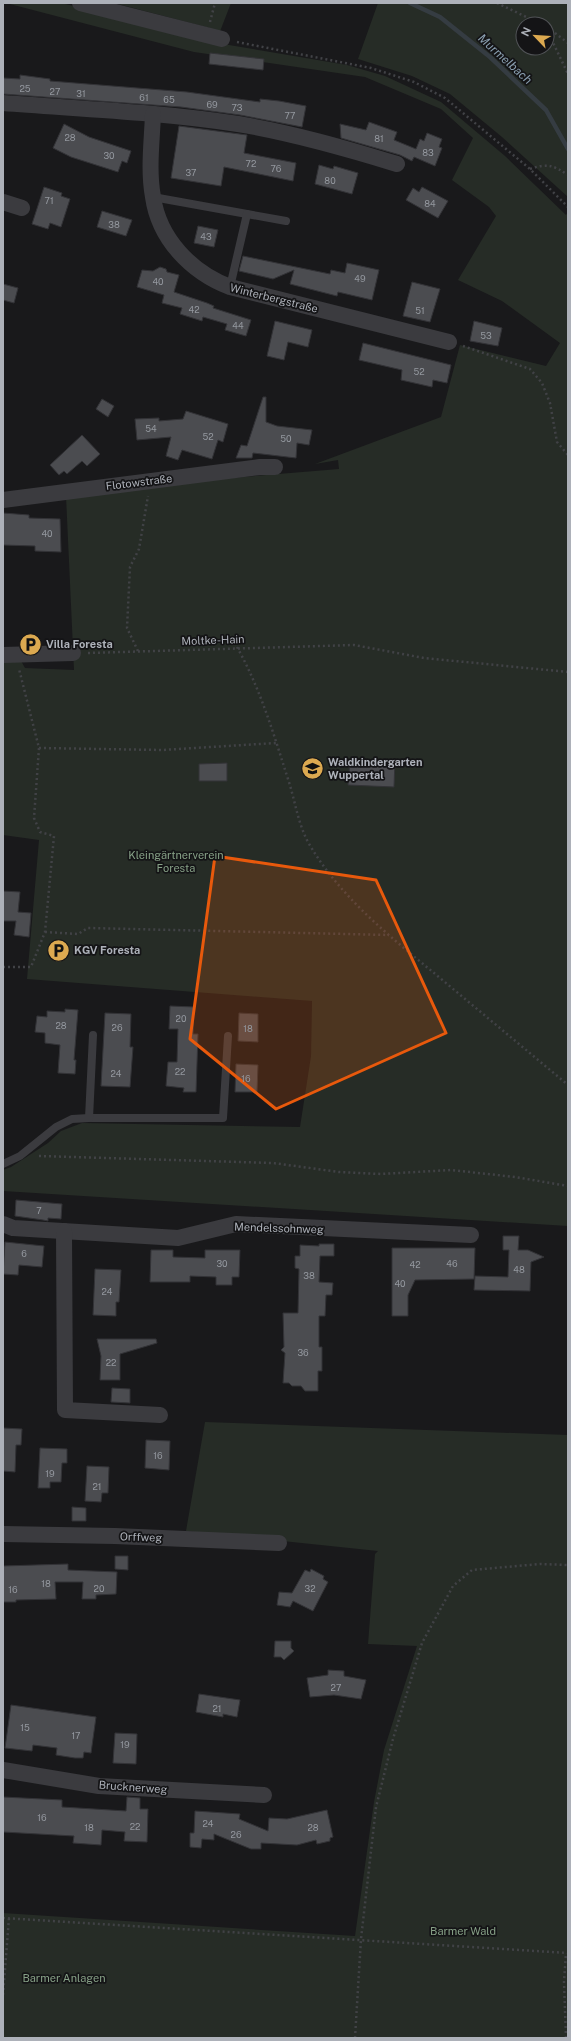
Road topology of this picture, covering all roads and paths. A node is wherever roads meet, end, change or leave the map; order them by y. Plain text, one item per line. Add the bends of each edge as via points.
1 (80, 3) edge
2 (497, 3) edge
3 (524, 16) edge
4 (555, 34) edge
5 (222, 39) joint
6 (568, 43) edge
7 (555, 46) edge
8 (568, 74) edge
9 (3, 103) edge
10 (153, 114) junction
11 (397, 164) dead end
12 (530, 169) junction
13 (568, 175) edge
14 (153, 197) junction
15 (3, 202) edge
16 (568, 207) edge
17 (22, 208) dead end
18 (247, 214) junction
19 (286, 221) dead end
20 (230, 288) junction
21 (449, 342) joint
22 (568, 455) edge
23 (275, 467) dead end
24 (162, 479) junction
25 (3, 500) edge
26 (237, 647) junction
27 (138, 651) junction
28 (73, 653) joint
29 (3, 656) edge
30 (19, 668) dead end
31 (568, 672) edge
32 (276, 743) junction
33 (39, 748) junction
34 (45, 932) junction
35 (390, 935) junction
36 (3, 967) edge
37 (93, 1035) dead end
38 (228, 1036) dead end
39 (568, 1085) edge
40 (89, 1118) junction
41 (20, 1156) junction
42 (3, 1164) edge
43 (568, 1186) edge
44 (3, 1224) edge
45 (64, 1231) junction
46 (471, 1234) dead end
47 (160, 1415) dead end
48 (3, 1534) edge
49 (278, 1543) dead end
50 (568, 1565) edge
51 (3, 1770) edge
52 (264, 1795) dead end
53 (3, 1918) edge
54 (9, 1918) junction
55 (361, 1939) junction
56 (567, 1953) edge
57 (3, 1995) edge
58 (355, 2038) edge
59 (566, 2038) edge

1 - 5 street
2 - 3 path
4 - 6 path
5 - 12 path via 372,68 414,82 445,98
7 - 8 path
9 - 10 street
10 - 11 street via 254,127 330,143
10 - 14 street, Winterbergstraße
12 - 13 path via 541,165 554,166
12 - 16 path
14 - 18 lane
14 - 20 street, Winterbergstraße via 162,228 175,248 192,266
15 - 17 street
18 - 19 lane
18 - 20 lane
20 - 21 street, Winterbergstraße
21 - 22 path via 530,369 542,383 550,403 557,442
23 - 24 street, Flotowstraße
24 - 25 street, Flotowstraße
24 - 27 path via 146,498 139,549 130,567 127,628
26 - 27 path, Moltke-Hain
26 - 31 path, Moltke-Hain via 354,645 424,658
26 - 32 path via 265,704
27 - 28 path, Moltke-Hain
28 - 29 street
30 - 33 path
32 - 33 path via 162,750
32 - 35 path via 288,778 295,811 308,842 333,880 361,910
33 - 34 path via 34,818 40,832 54,836
34 - 35 path via 78,934 88,928
34 - 36 path via 31,967
35 - 39 path
37 - 40 lane
38 - 40 lane via 223,1118
40 - 41 lane via 72,1119 56,1127
41 - 42 lane
41 - 43 path via 273,1163 339,1172 381,1174 450,1170
44 - 45 street, Mendelssohnweg via 13,1228
45 - 46 street, Mendelssohnweg via 178,1238 236,1224
45 - 47 street via 65,1410
48 - 49 street, Orffweg
50 - 55 path via 540,1564 472,1570 453,1586 435,1617 422,1643 376,1807
51 - 52 street, Brucknerweg via 99,1786
53 - 54 path
54 - 55 path
54 - 57 path
55 - 56 path
55 - 58 path
56 - 59 path via 564,1982

